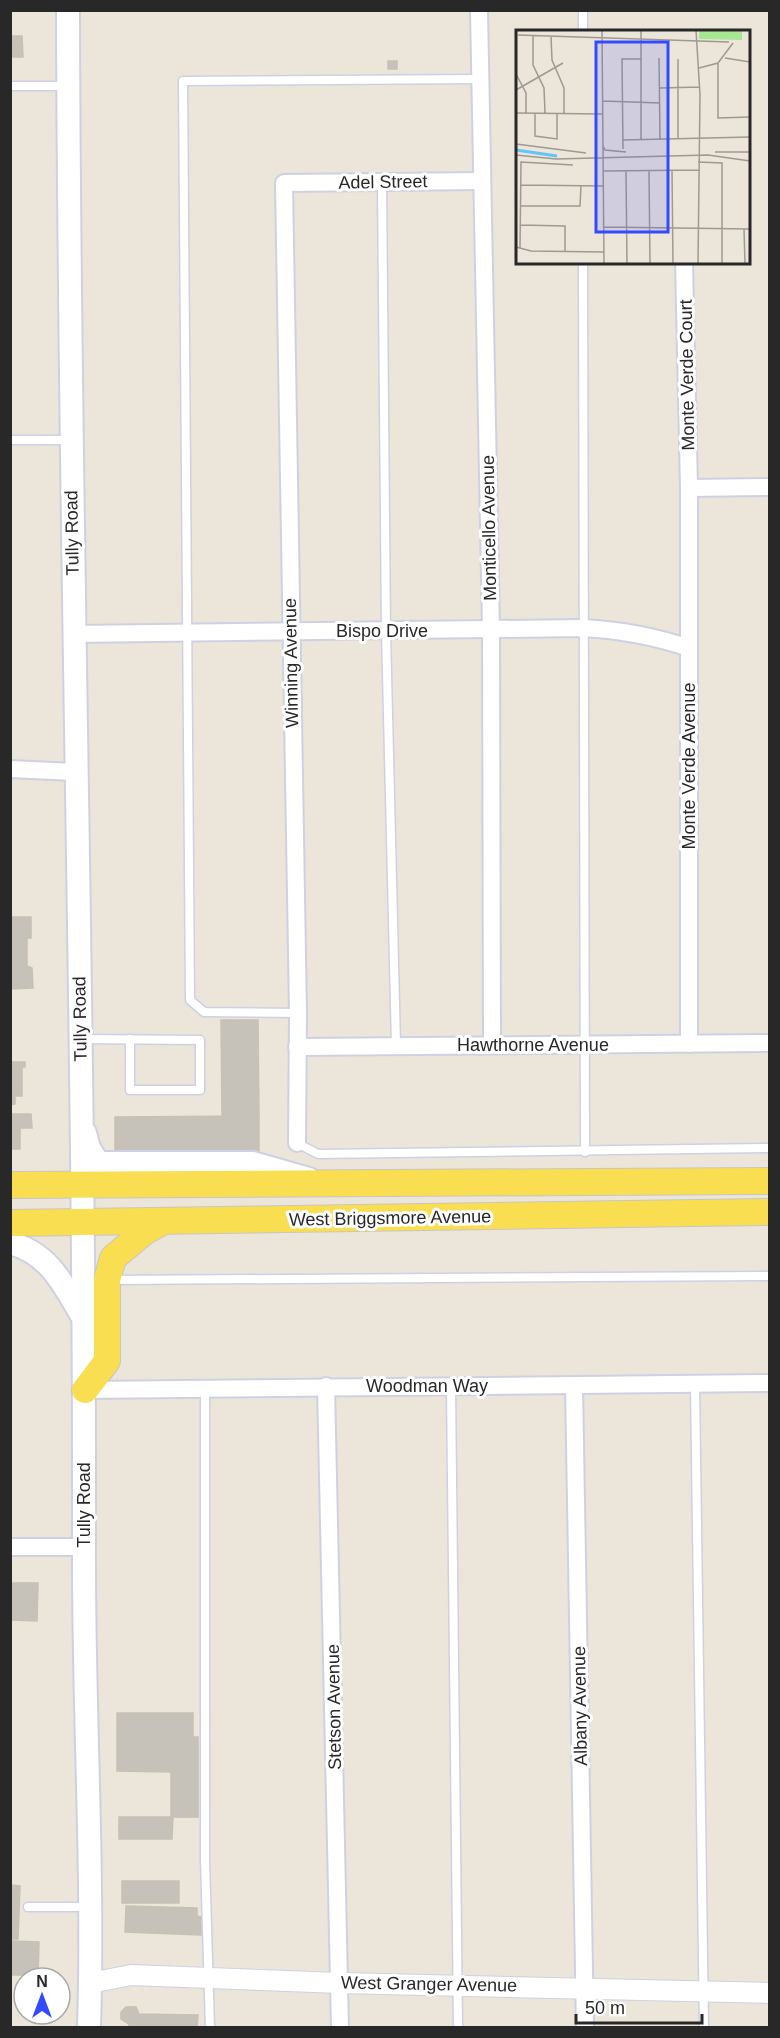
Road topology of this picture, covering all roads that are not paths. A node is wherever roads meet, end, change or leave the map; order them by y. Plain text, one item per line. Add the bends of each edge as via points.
1 (68, 10) edge
2 (479, 10) edge
3 (584, 10) edge
4 (583, 30) edge
5 (480, 79) junction
6 (10, 86) edge
7 (68, 86) junction
8 (482, 181) junction
9 (284, 183) joint
10 (382, 183) junction
11 (583, 264) edge
12 (684, 264) edge
13 (10, 440) edge
14 (70, 440) junction
15 (770, 487) edge
16 (689, 488) junction
17 (583, 628) junction
18 (291, 630) junction
19 (491, 630) junction
20 (386, 631) junction
21 (188, 632) junction
22 (73, 634) junction
23 (689, 648) junction
24 (10, 769) edge
25 (75, 772) junction
26 (298, 1012) junction
27 (80, 1039) junction
28 (130, 1039) junction
29 (770, 1043) edge
30 (689, 1044) junction
31 (396, 1045) junction
32 (492, 1045) junction
33 (585, 1045) junction
34 (297, 1047) junction
35 (81, 1119) junction
36 (297, 1143) joint
37 (770, 1148) edge
38 (585, 1152) junction
39 (770, 1181) edge
40 (322, 1183) junction
41 (82, 1184) junction
42 (10, 1185) edge
43 (770, 1212) edge
44 (165, 1220) junction
45 (82, 1221) junction
46 (10, 1223) edge
47 (10, 1243) edge
48 (770, 1276) edge
49 (107, 1280) junction
50 (83, 1320) junction
51 (770, 1383) edge
52 (695, 1384) junction
53 (574, 1385) junction
54 (326, 1386) junction
55 (451, 1386) junction
56 (205, 1387) junction
57 (85, 1390) junction
58 (10, 1547) edge
59 (83, 1547) junction
60 (88, 1906) junction
61 (28, 1907) dead end
62 (209, 1977) junction
63 (90, 1983) junction
64 (340, 1983) junction
65 (457, 1984) junction
66 (585, 1987) junction
67 (704, 1991) junction
68 (770, 1993) edge
69 (89, 2028) edge
70 (210, 2028) edge
71 (340, 2028) edge
72 (458, 2028) edge
73 (585, 2028) edge
74 (704, 2028) edge

1 - 7 main road, Tully Road
2 - 5 street, Monticello Avenue
3 - 4 lane
5 - 8 street, Monticello Avenue
5 - 21 lane via 183,81
6 - 7 lane
7 - 14 main road, Tully Road
8 - 10 street, Adel Street
8 - 19 street, Monticello Avenue
9 - 10 street, Adel Street
9 - 18 street, Winning Avenue
10 - 20 lane
11 - 17 lane
12 - 16 street, Monte Verde Court
13 - 14 lane
14 - 22 main road, Tully Road
15 - 16 street
16 - 23 street, Monte Verde Avenue
17 - 19 street, Bispo Drive
17 - 23 street, Bispo Drive via 621,631
17 - 33 lane
18 - 20 street, Bispo Drive
18 - 21 street, Bispo Drive
18 - 26 street, Winning Avenue
19 - 20 street, Bispo Drive
19 - 32 street, Monticello Avenue
20 - 31 lane
21 - 22 street, Bispo Drive
21 - 26 lane via 190,1000 204,1012
22 - 25 main road, Tully Road
23 - 30 street, Monte Verde Avenue
24 - 25 street
25 - 27 main road, Tully Road
26 - 34 street, Winning Avenue
27 - 28 lane
27 - 35 main road, Tully Road
28 - 28 lane via 200,1040 200,1090 130,1090
29 - 30 street, Hawthorne Avenue
30 - 33 street, Hawthorne Avenue
31 - 32 street, Hawthorne Avenue
31 - 34 street, Hawthorne Avenue
32 - 33 street, Hawthorne Avenue
33 - 38 lane
34 - 36 street, Winning Avenue
35 - 40 main road via 98,1163 253,1163
35 - 41 main road, Tully Road
36 - 38 lane via 318,1155
37 - 38 lane
39 - 40 main road, West Briggsmore Avenue
40 - 41 main road, West Briggsmore Avenue
41 - 42 main road, West Briggsmore Avenue
41 - 45 main road, Tully Road
43 - 44 main road, West Briggsmore Avenue
44 - 45 main road, West Briggsmore Avenue
44 - 49 main road via 112,1258
45 - 46 main road, West Briggsmore Avenue
45 - 50 main road, Tully Road
47 - 50 main road via 44,1258
48 - 49 lane
49 - 57 main road via 107,1361
50 - 57 main road, Tully Road
51 - 52 street, Woodman Way
52 - 53 street, Woodman Way
52 - 67 lane
53 - 55 street, Woodman Way
53 - 66 street, Albany Avenue
54 - 55 street, Woodman Way
54 - 56 street, Woodman Way
54 - 64 street, Stetson Avenue
55 - 65 lane
56 - 57 street, Woodman Way
56 - 62 lane via 205,1860
57 - 59 main road, Tully Road
58 - 59 street
59 - 60 main road, Tully Road
60 - 61 lane
60 - 63 main road, Tully Road
62 - 63 street, West Granger Avenue via 131,1975
62 - 64 street, West Granger Avenue
62 - 70 lane
63 - 69 main road, Tully Road
64 - 65 street, West Granger Avenue
64 - 71 street, Stetson Avenue
65 - 66 street, West Granger Avenue
65 - 72 lane
66 - 67 street, West Granger Avenue
66 - 73 street, Albany Avenue
67 - 68 street, West Granger Avenue
67 - 74 lane

